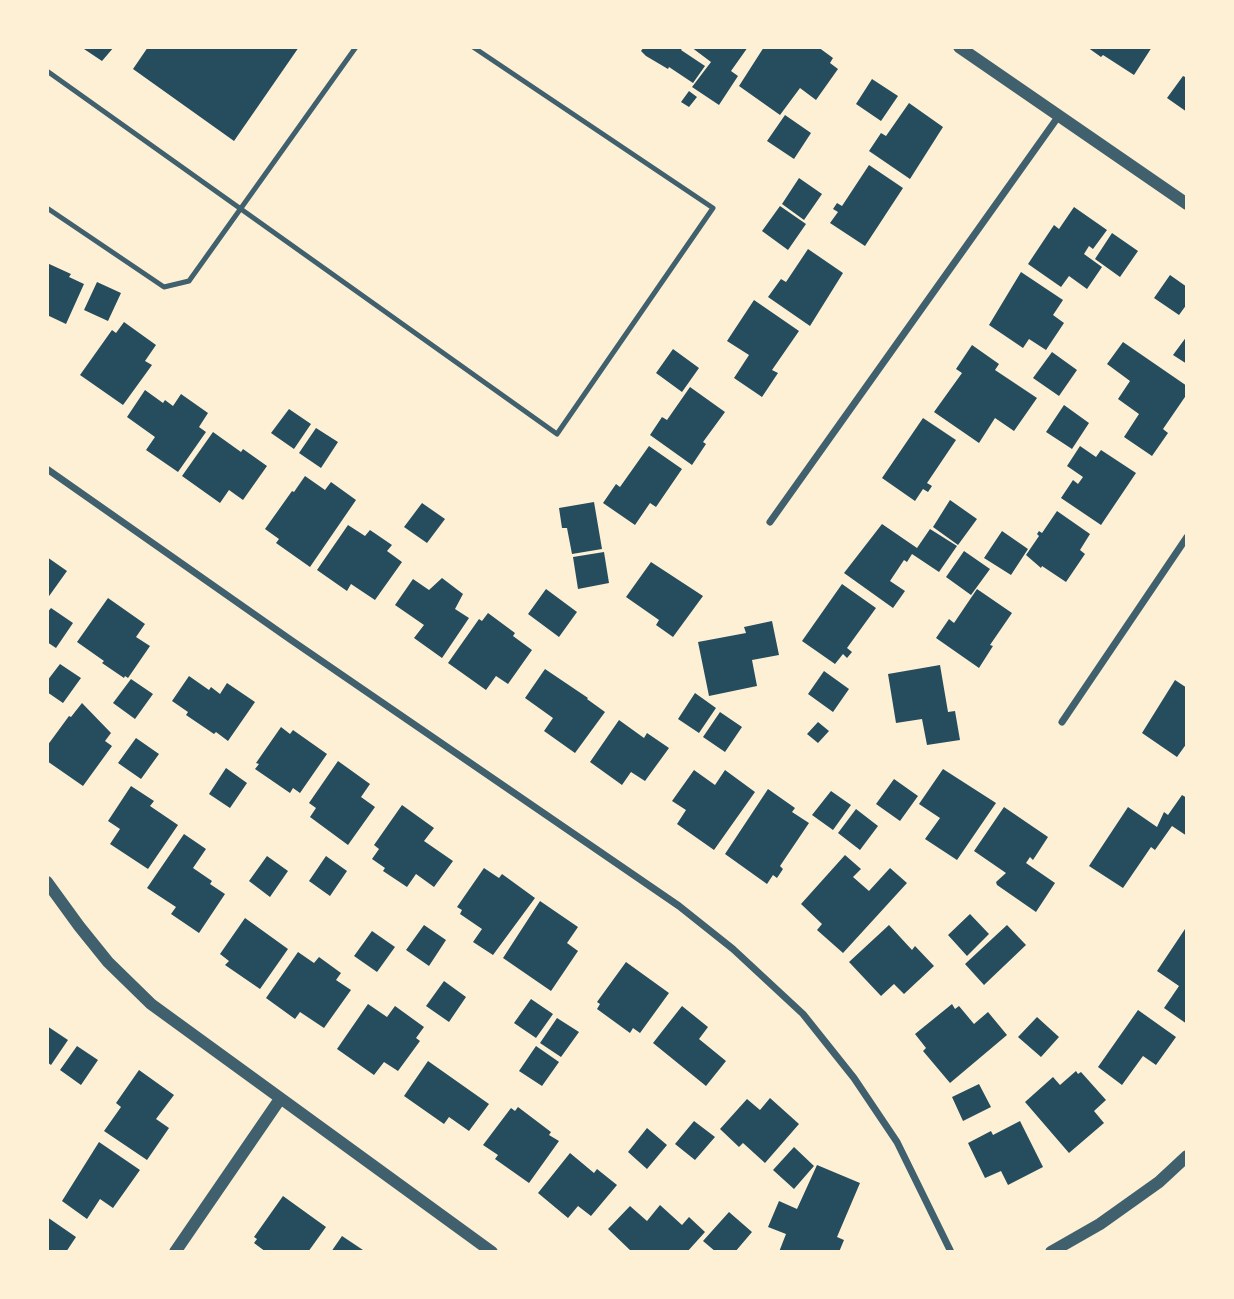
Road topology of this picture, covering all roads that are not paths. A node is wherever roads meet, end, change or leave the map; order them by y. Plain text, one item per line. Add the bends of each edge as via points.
1 (356, 47) edge
2 (472, 47) edge
3 (959, 47) edge
4 (47, 71) edge
5 (1058, 117) junction
6 (1187, 204) edge
7 (47, 208) edge
8 (242, 208) junction
9 (47, 469) edge
10 (770, 522) dead end
11 (1187, 537) edge
12 (1062, 722) dead end
13 (47, 882) edge
14 (280, 1099) junction
15 (1187, 1156) edge
16 (175, 1252) edge
17 (492, 1252) edge
18 (951, 1252) edge
19 (1051, 1252) edge

1 - 8 lane
2 - 8 lane via 713,208 557,434
3 - 5 street
4 - 8 lane
5 - 6 street
5 - 10 street
7 - 8 lane via 164,287 189,281
9 - 18 street via 679,906 733,949 803,1014 854,1077 897,1142
11 - 12 street
13 - 14 street via 108,962 151,1004
14 - 16 street
14 - 17 street
15 - 19 street via 1100,1224

